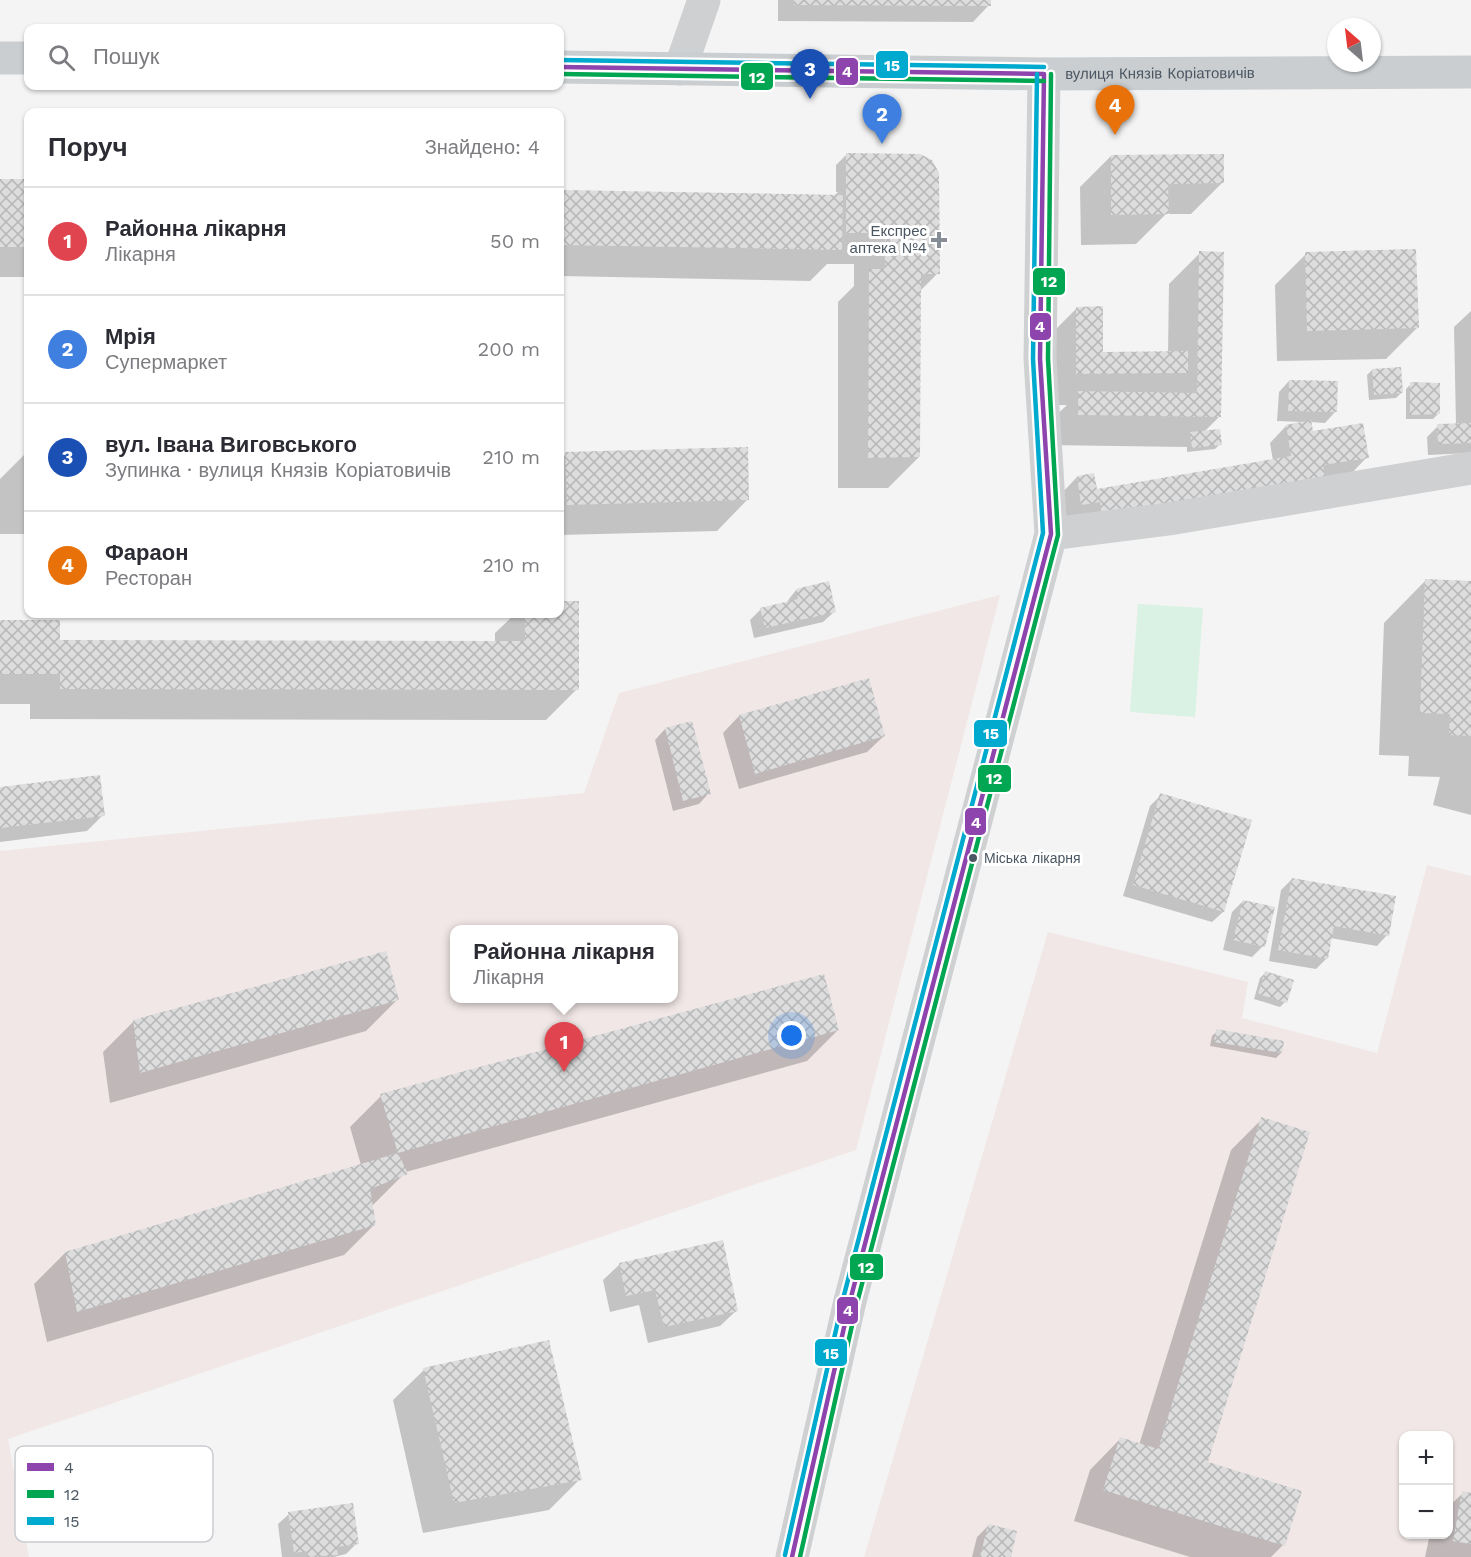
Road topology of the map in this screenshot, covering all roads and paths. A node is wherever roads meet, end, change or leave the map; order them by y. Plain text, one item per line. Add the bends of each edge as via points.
1 (704, 0) edge
2 (0, 58) edge
3 (24, 58) edge
4 (564, 67) edge
5 (680, 69) junction
6 (1471, 72) edge
7 (1044, 74) junction
8 (1471, 468) edge
9 (1051, 534) junction
10 (792, 1557) edge

1 - 5 street
2 - 3 main road
4 - 5 main road, вулиця Князів Коріатовичів
5 - 7 main road, вулиця Князів Коріатовичів
6 - 7 main road, вулиця Князів Коріатовичів
7 - 9 street via 1040,359
8 - 9 street via 1169,519
9 - 10 street via 850,1301

